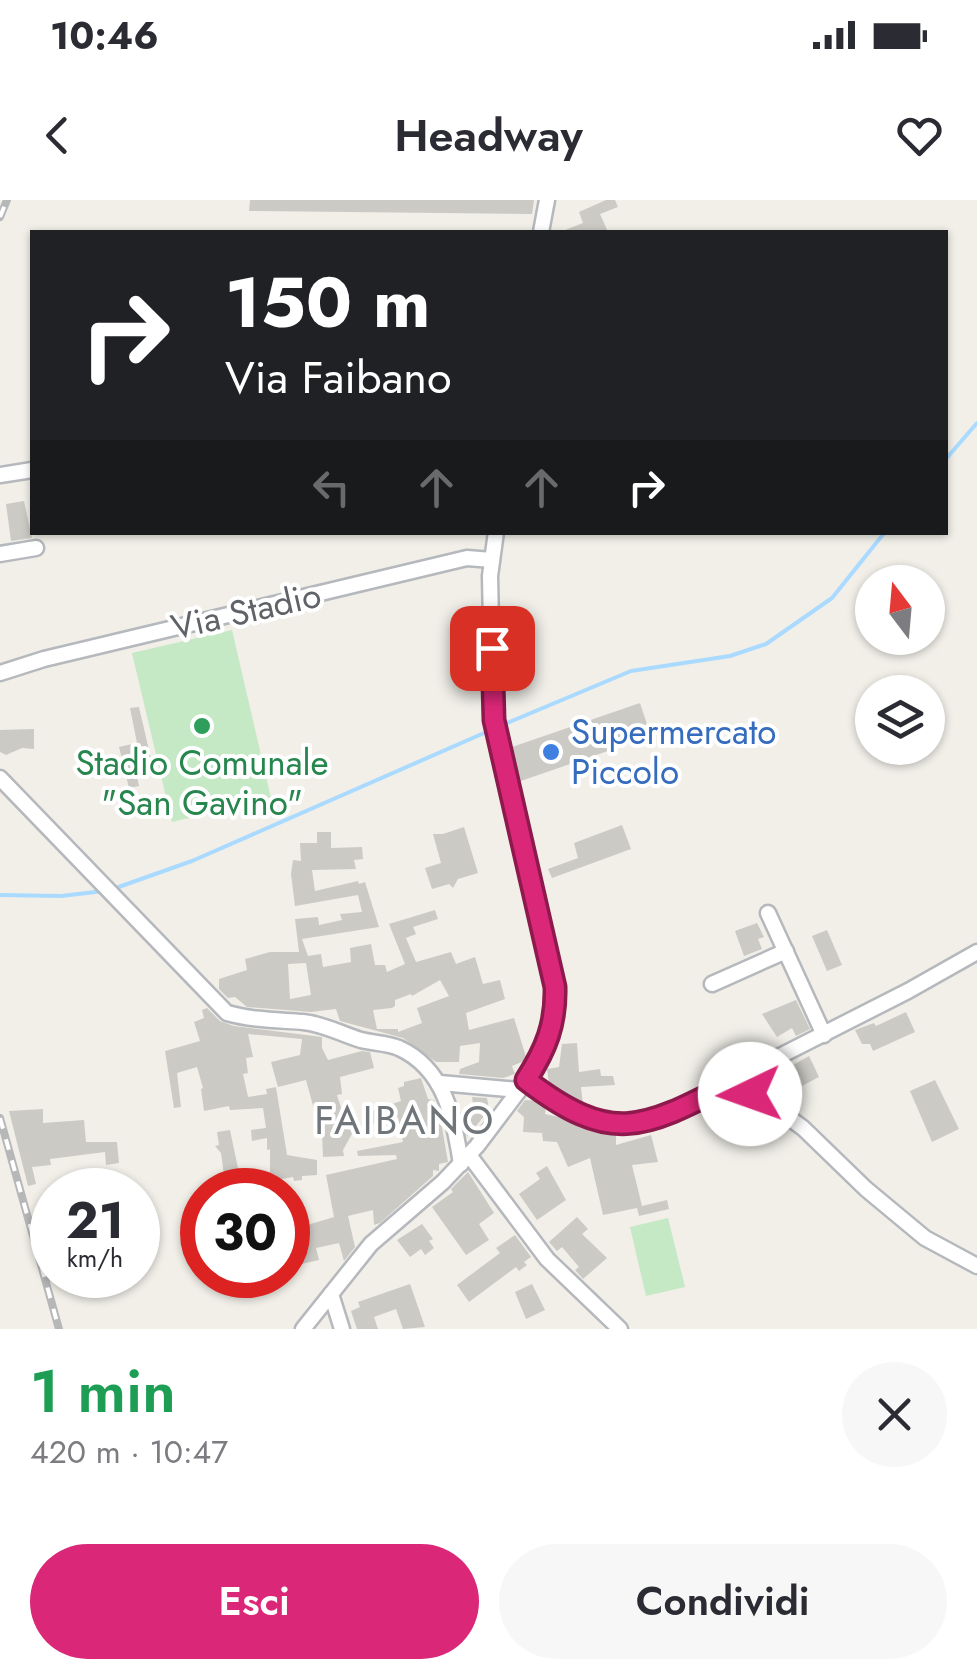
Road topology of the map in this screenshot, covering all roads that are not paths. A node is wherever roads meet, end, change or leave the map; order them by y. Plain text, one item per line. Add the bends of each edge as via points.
1 (547, 200) edge
2 (541, 230) edge
3 (30, 470) edge
4 (0, 475) edge
5 (496, 535) edge
6 (36, 548) dead end
7 (0, 554) edge
8 (492, 560) junction
9 (0, 673) edge
10 (0, 778) edge
11 (768, 913) dead end
12 (786, 952) junction
13 (977, 952) edge
14 (712, 984) dead end
15 (824, 1036) junction
16 (440, 1083) junction
17 (730, 1084) junction
18 (523, 1085) junction
19 (465, 1160) junction
20 (977, 1266) edge
21 (331, 1294) junction
22 (303, 1329) edge
23 (342, 1329) edge
24 (620, 1329) edge

1 - 2 street
3 - 4 street
5 - 8 street
6 - 7 street
8 - 9 street, Via Stadio via 467,558
8 - 18 street via 495,727 555,987 552,1030
10 - 16 street via 227,1013 320,1024 394,1046
11 - 12 street
12 - 14 street
12 - 15 street
13 - 15 street
15 - 17 street
16 - 18 street
16 - 19 street
17 - 18 street via 662,1116 616,1125 580,1117
17 - 20 street via 803,1128 925,1238
18 - 19 street
19 - 21 street via 370,1244
19 - 24 street via 547,1259
21 - 22 street
21 - 23 street

